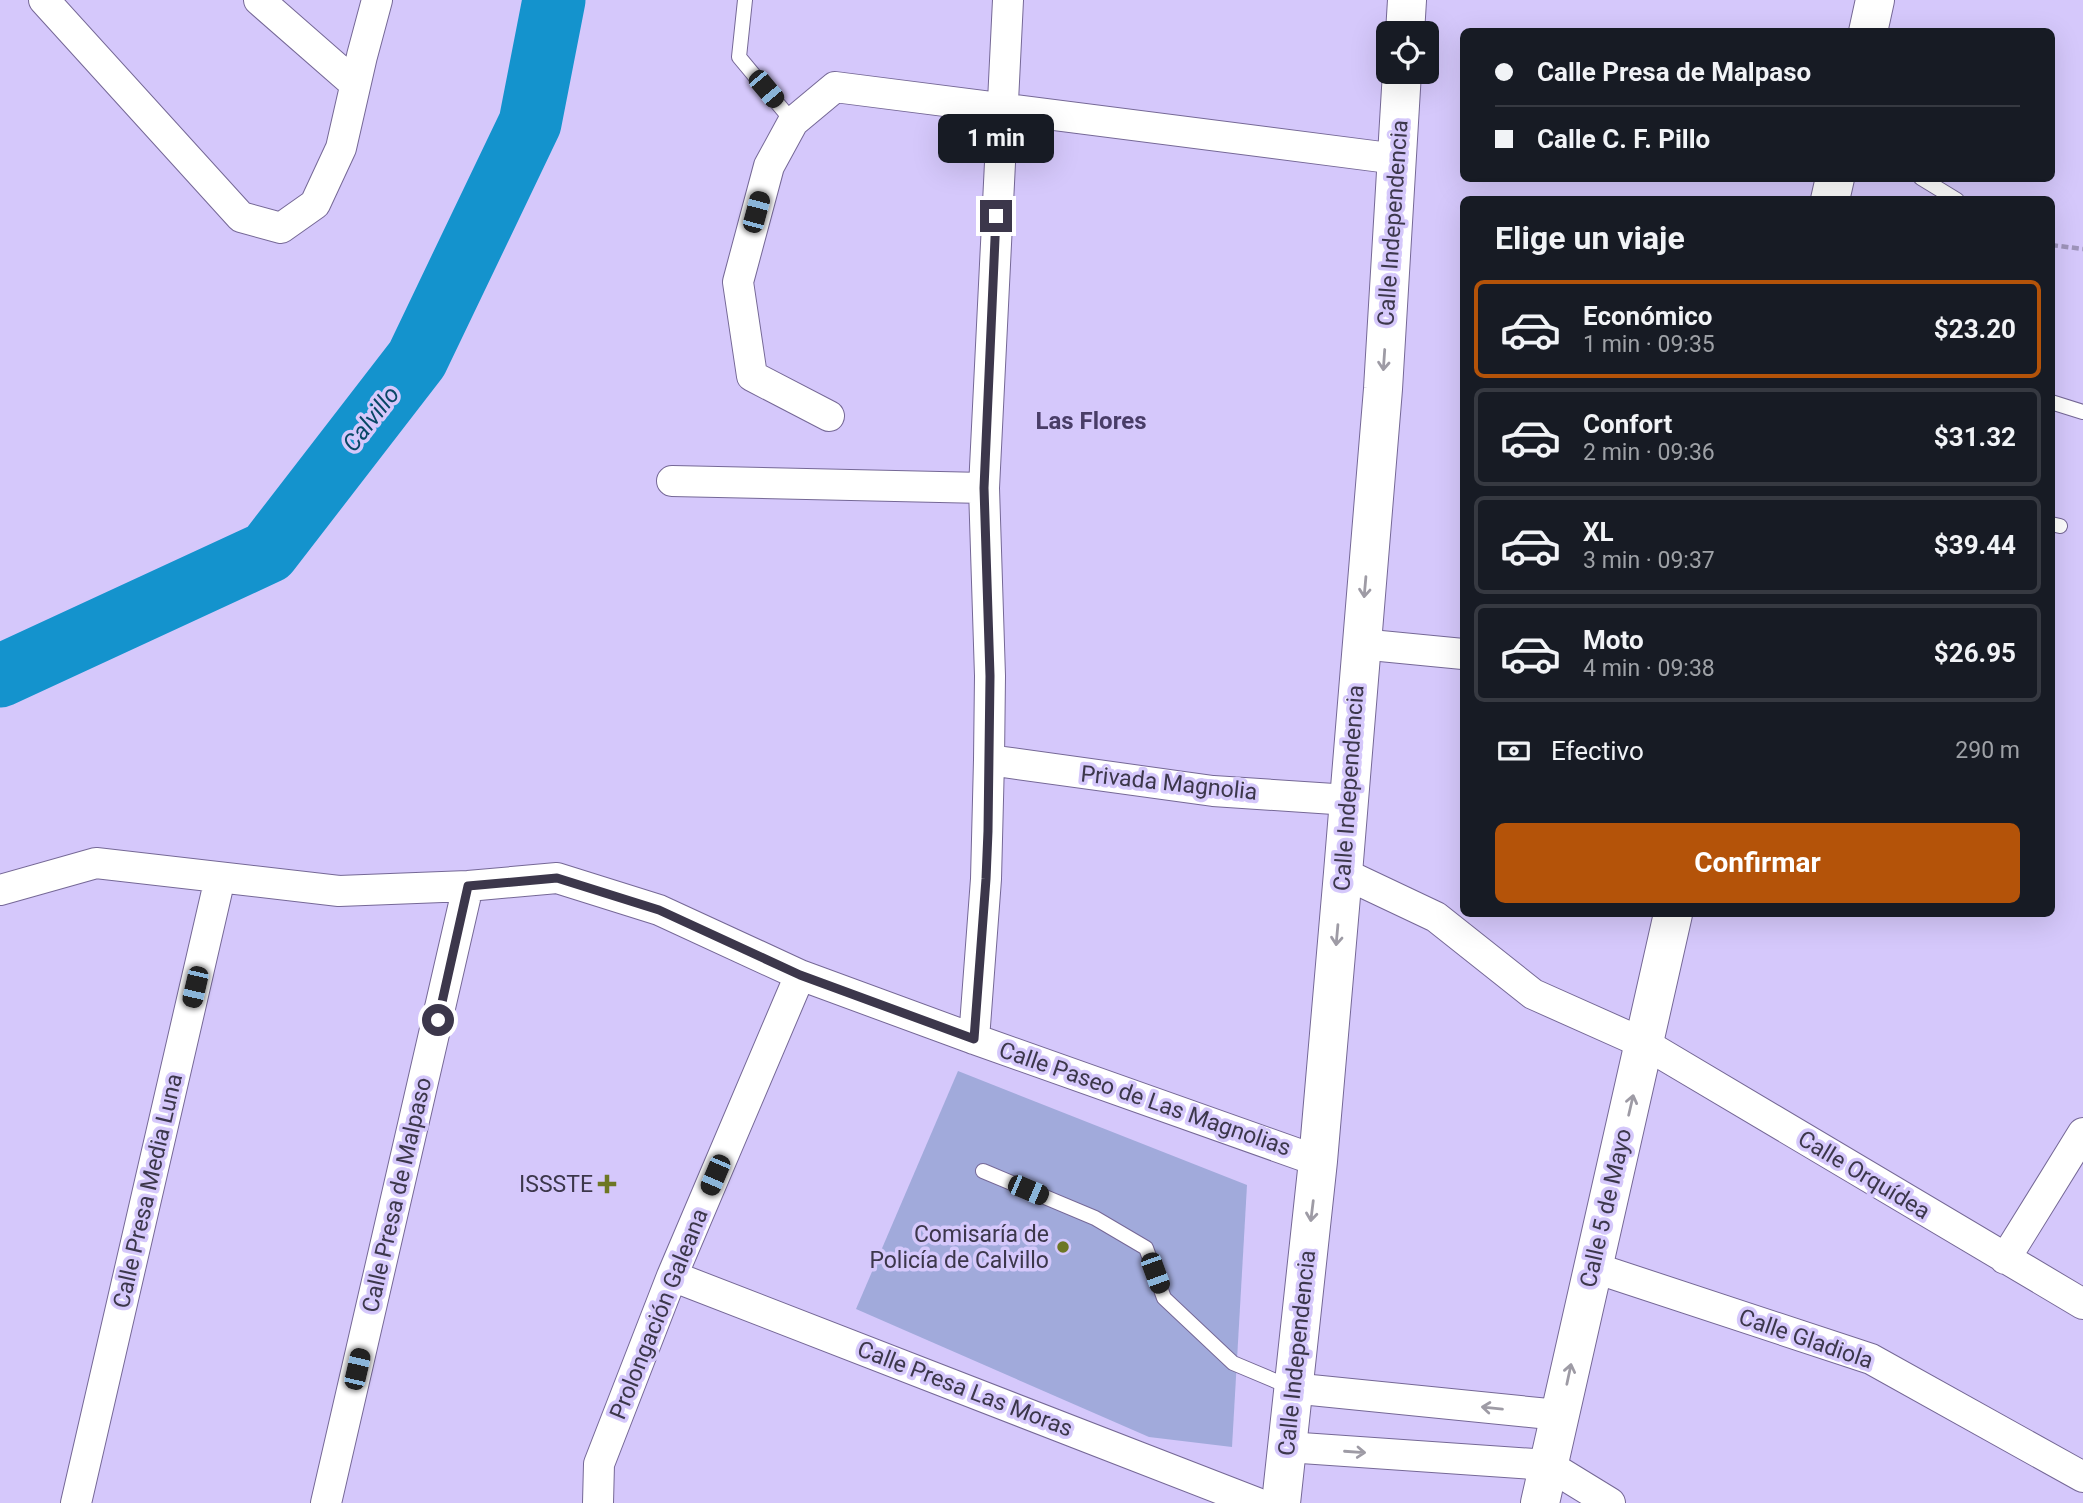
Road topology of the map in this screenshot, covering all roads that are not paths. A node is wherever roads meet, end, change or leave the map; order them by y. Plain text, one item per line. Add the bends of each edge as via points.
1 (44, 0) edge
2 (259, 0) edge
3 (377, 0) edge
4 (745, 0) edge
5 (1008, 0) edge
6 (1406, 0) edge
7 (1875, 0) edge
8 (1405, 21) edge
9 (1869, 28) edge
10 (355, 84) junction
11 (1401, 84) edge
12 (1001, 108) junction
13 (793, 122) junction
14 (1397, 159) junction
15 (1928, 182) edge
16 (1950, 196) edge
17 (2055, 403) edge
18 (2083, 412) edge
19 (829, 416) dead end
20 (672, 481) dead end
21 (984, 488) junction
22 (1360, 644) junction
23 (1460, 654) edge
24 (989, 760) junction
25 (1349, 800) junction
26 (1343, 873) junction
27 (220, 878) junction
28 (468, 886) junction
29 (0, 890) edge
30 (1672, 917) edge
31 (800, 975) junction
32 (974, 1039) junction
33 (1645, 1044) junction
34 (2083, 1133) edge
35 (1318, 1161) junction
36 (983, 1171) dead end
37 (2005, 1259) junction
38 (1592, 1267) junction
39 (672, 1276) junction
40 (2083, 1304) edge
41 (1292, 1388) junction
42 (1559, 1415) junction
43 (1287, 1447) junction
44 (1548, 1465) junction
45 (2083, 1477) edge
46 (76, 1503) edge
47 (327, 1503) edge
48 (598, 1503) edge
49 (1257, 1503) edge
50 (1281, 1503) edge
51 (1540, 1503) edge
52 (1609, 1503) edge

1 - 10 street via 242,217 281,228 315,204 341,148
2 - 10 street
3 - 10 street
4 - 13 lane via 739,57
5 - 12 street
6 - 8 main road
7 - 9 main road
11 - 14 main road, Calle Independencia
12 - 13 street via 835,87
12 - 14 street
12 - 21 street
13 - 19 street via 769,166 738,282 752,376
14 -> 22 main road, Calle Independencia via 1383,389
15 - 16 lane
17 - 18 lane
20 - 21 street
21 - 24 street
22 - 23 street
22 - 25 main road, Calle Independencia
24 - 25 street, Privada Magnolia via 1213,791
24 - 32 street
25 - 26 main road, Calle Independencia
26 - 33 street, Calle Orquídea via 1436,917 1533,994
26 -> 35 main road, Calle Independencia
27 - 28 street, Calle Paseo de Las Magnolias via 339,891
27 - 29 street, Calle Paseo de Las Magnolias via 96,863
27 - 46 street, Calle Presa Media Luna
28 - 31 street, Calle Paseo de Las Magnolias via 557,878 659,910
28 - 47 street, Calle Presa de Malpaso
30 - 33 main road, Calle 5 de Mayo
31 - 32 street, Calle Paseo de Las Magnolias
31 - 39 street, Prolongación Galeana
32 - 35 street, Calle Paseo de Las Magnolias
33 - 37 street, Calle Orquídea
38 -> 33 main road, Calle 5 de Mayo
34 - 37 street
35 -> 41 main road, Calle Independencia
36 - 41 lane via 1095,1218 1146,1248 1164,1298 1233,1363
37 - 40 street, Calle Orquídea
42 -> 38 main road, Calle 5 de Mayo
38 - 45 street, Calle Gladiola via 1871,1359
39 - 48 street, Prolongación Galeana via 599,1464
39 - 49 street, Calle Presa Las Moras
42 -> 41 street
41 - 43 main road, Calle Independencia
42 - 44 main road, Calle 5 de Mayo
43 -> 44 street
43 - 50 main road, Calle Independencia
44 - 51 main road, Calle 5 de Mayo
44 - 52 street

